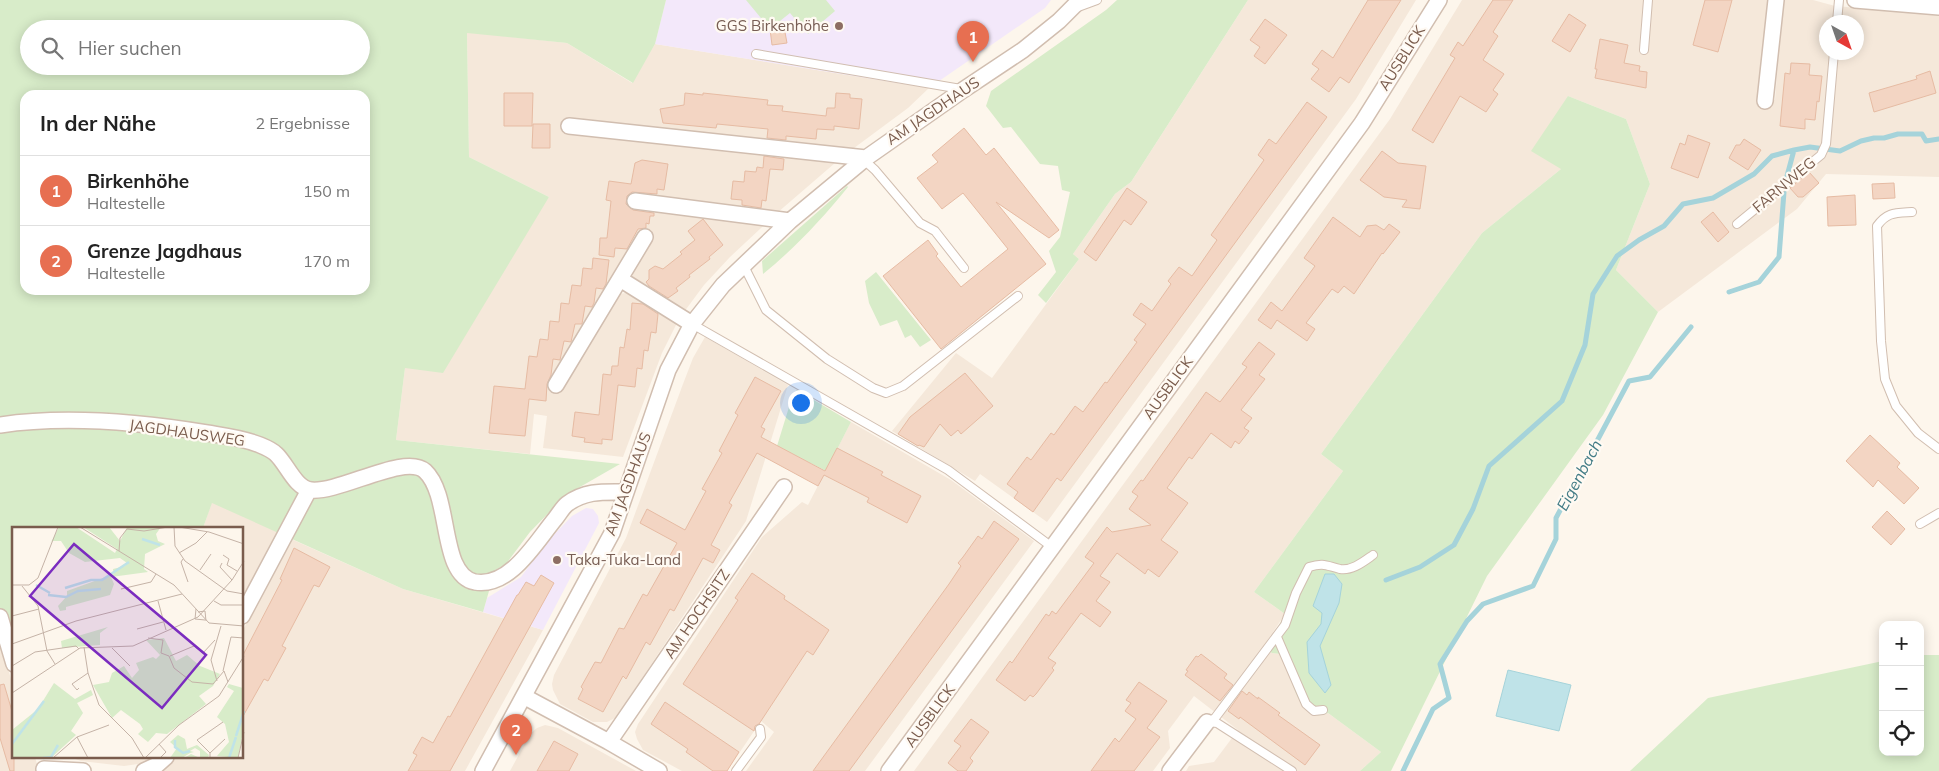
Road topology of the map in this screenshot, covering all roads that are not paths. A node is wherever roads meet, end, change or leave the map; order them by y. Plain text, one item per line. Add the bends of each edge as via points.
1 (1097, 0) edge
2 (1439, 0) edge
3 (1648, 0) edge
4 (1776, 0) edge
5 (1839, 0) edge
6 (1855, 0) edge
7 (1075, 5) edge
8 (1939, 7) edge
9 (1838, 15) edge
10 (1644, 50) dead end
11 (756, 54) dead end
12 (1833, 60) edge
13 (963, 90) junction
14 (1765, 101) dead end
15 (569, 126) dead end
16 (865, 159) junction
17 (635, 200) dead end
18 (1912, 212) dead end
19 (790, 221) junction
20 (1737, 224) dead end
21 (645, 237) dead end
22 (744, 266) junction
23 (964, 268) dead end
24 (620, 280) junction
25 (1018, 296) dead end
26 (692, 324) junction
27 (556, 385) dead end
28 (0, 425) edge
29 (1939, 449) edge
30 (784, 487) dead end
31 (309, 490) junction
32 (626, 492) junction
33 (1939, 513) edge
34 (1920, 524) dead end
35 (1052, 546) junction
36 (1373, 555) dead end
37 (244, 612) edge
38 (0, 617) edge
39 (1277, 637) junction
40 (12, 657) edge
41 (525, 697) junction
42 (1323, 710) dead end
43 (1206, 722) junction
44 (760, 729) dead end
45 (609, 742) junction
46 (165, 758) edge
47 (43, 766) edge
48 (83, 771) edge
49 (144, 771) edge
50 (483, 771) edge
51 (659, 771) edge
52 (736, 771) edge
53 (890, 771) edge
54 (1170, 771) edge
55 (1292, 771) edge

1 - 7 lane, AM JAGDHAUS
2 - 35 street, AUSBLICK via 1362,123
3 - 10 lane
4 - 14 street
5 - 9 lane
6 - 8 street
7 - 13 street, AM JAGDHAUS via 1023,50
11 - 13 lane
12 - 20 lane, FARNWEG via 1826,144 1821,155
13 - 16 street, AM JAGDHAUS
15 - 16 street
16 - 19 street, AM JAGDHAUS
16 - 23 lane via 920,223 935,231
17 - 19 street
18 - 29 lane via 1890,214 1877,226 1885,378 1896,406 1918,433
19 - 22 street, AM JAGDHAUS
21 - 24 street
22 - 25 lane via 766,310 827,359 872,388 886,393 903,386
22 - 26 street, AM JAGDHAUS via 723,285
24 - 26 street
24 - 27 street
26 - 32 street, AM JAGDHAUS via 668,370
26 - 35 lane via 948,470
28 - 31 street, JAGDHAUSWEG via 81,420 160,426 242,439 271,450 297,481
30 - 45 street, AM HOCHSITZ
31 - 32 street via 331,489 408,465 424,470 439,494 451,556 458,572 472,582 484,583 510,572 567,504 595,492
31 - 37 street
32 - 41 street, AM JAGDHAUS via 612,534
33 - 34 lane
35 - 53 street, AUSBLICK
36 - 39 lane via 1357,566 1342,570 1328,564 1310,567 1296,593 1285,626
38 - 40 street
39 - 42 lane via 1306,704 1314,711
39 - 43 lane via 1215,718
41 - 45 street
41 - 50 street, AM JAGDHAUS
43 - 54 street
43 - 55 lane via 1217,722
44 - 52 lane via 761,737
45 - 51 street
46 - 49 street
47 - 48 street

